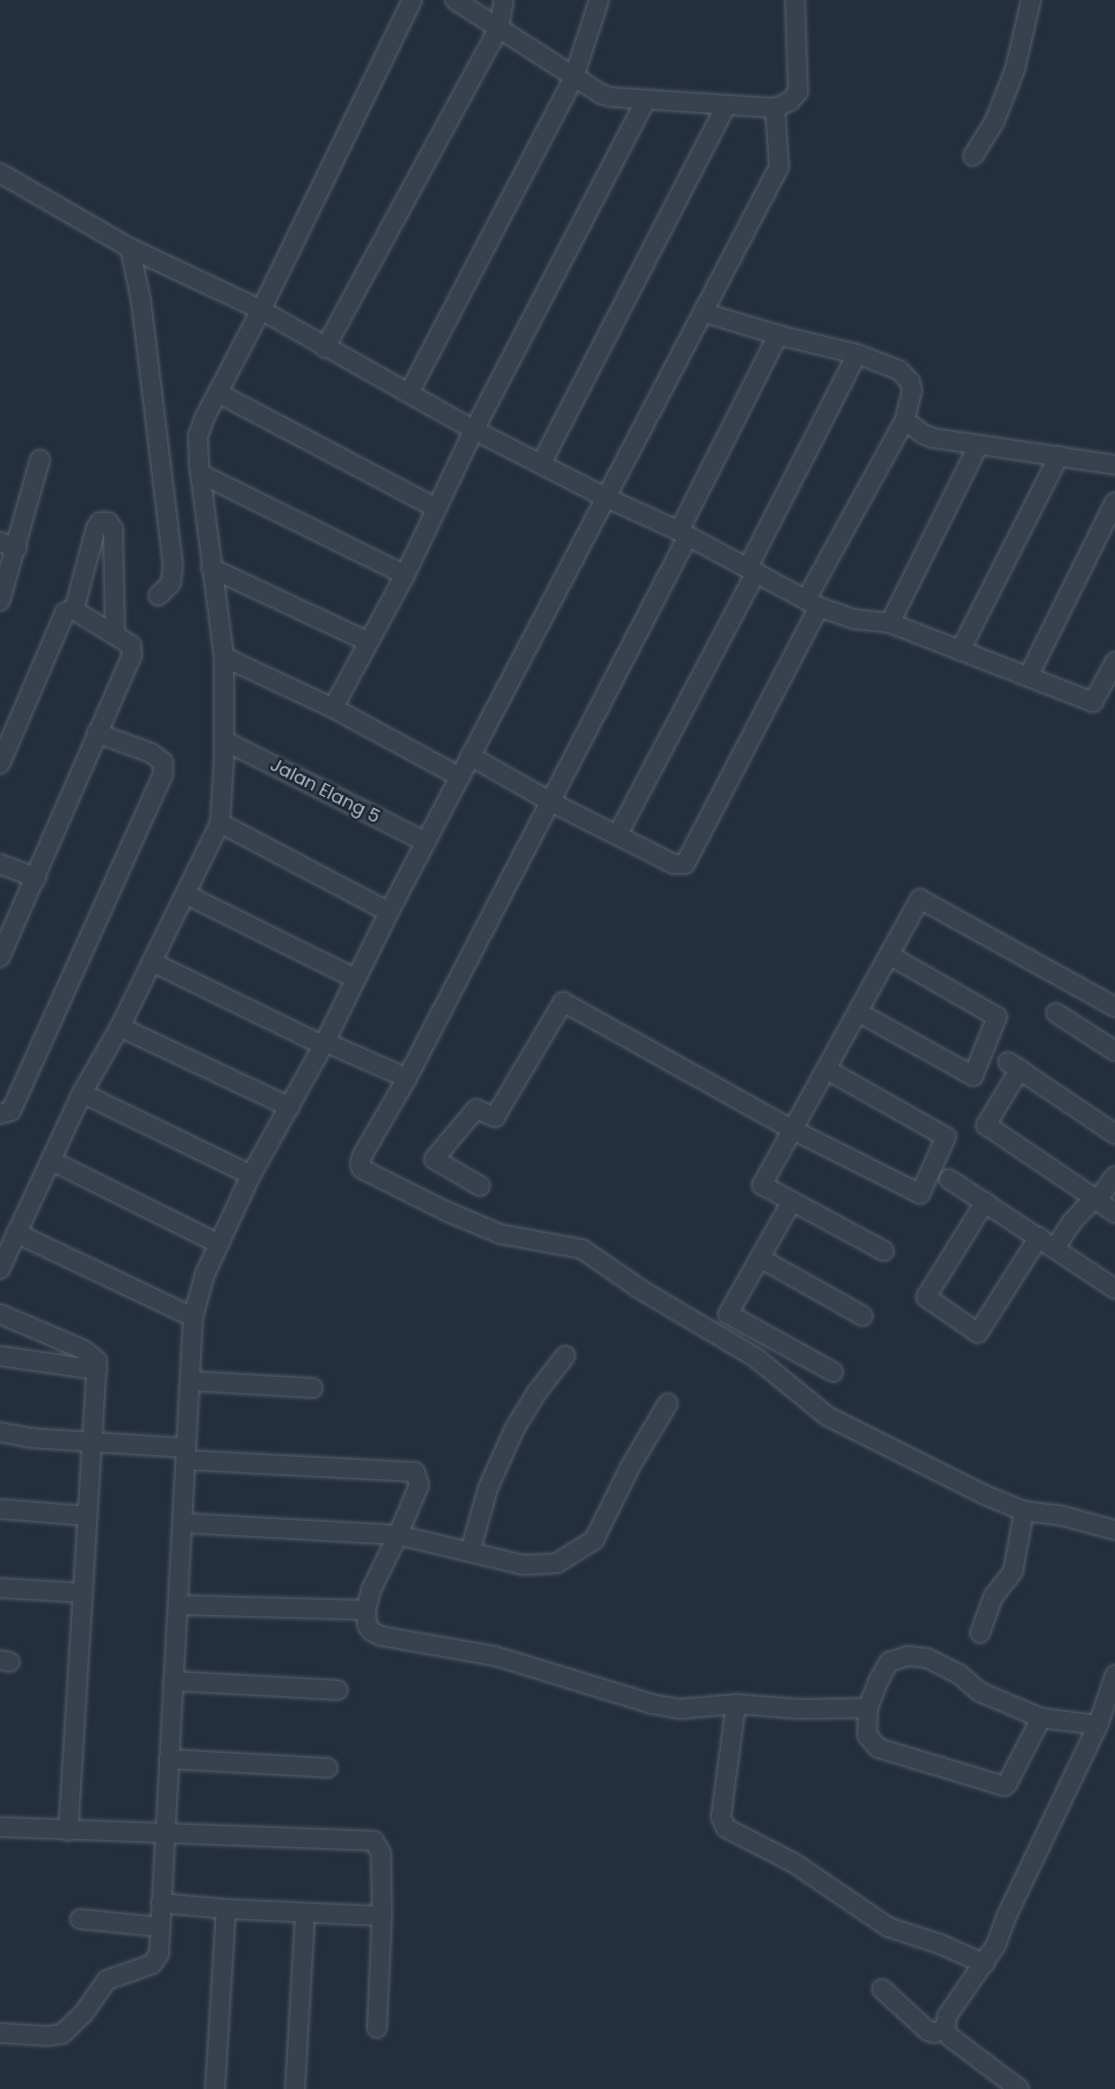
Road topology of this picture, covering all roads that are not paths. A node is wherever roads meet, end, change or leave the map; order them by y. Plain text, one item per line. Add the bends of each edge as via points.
1 (412, 0) edge
2 (455, 0) edge
3 (504, 0) edge
4 (599, 0) edge
5 (795, 0) edge
6 (1031, 0) edge
7 (499, 27) junction
8 (574, 77) junction
9 (646, 100) junction
10 (726, 105) junction
11 (775, 108) junction
12 (973, 156) dead end
13 (0, 173) edge
14 (132, 249) junction
15 (261, 310) junction
16 (705, 313) junction
17 (778, 335) junction
18 (325, 348) junction
19 (857, 354) junction
20 (218, 393) junction
21 (409, 393) junction
22 (905, 420) junction
23 (474, 430) junction
24 (978, 446) junction
25 (1059, 456) junction
26 (40, 460) dead end
27 (541, 465) junction
28 (1115, 465) edge
29 (201, 474) junction
30 (607, 498) junction
31 (1115, 502) edge
32 (436, 508) junction
33 (683, 534) junction
34 (9, 545) edge
35 (211, 567) junction
36 (752, 569) junction
37 (405, 575) junction
38 (158, 596) dead end
39 (0, 601) edge
40 (813, 602) junction
41 (74, 610) junction
42 (890, 623) junction
43 (115, 633) junction
44 (369, 642) junction
45 (960, 651) junction
46 (224, 657) junction
47 (1115, 662) edge
48 (1028, 677) junction
49 (333, 708) junction
50 (97, 734) junction
51 (225, 741) junction
52 (470, 756) junction
53 (0, 764) edge
54 (460, 777) junction
55 (552, 802) junction
56 (220, 823) junction
57 (618, 834) junction
58 (426, 842) junction
59 (0, 864) edge
60 (36, 878) junction
61 (185, 894) junction
62 (389, 912) junction
63 (889, 956) junction
64 (0, 957) edge
65 (152, 962) junction
66 (356, 979) junction
67 (1115, 1007) edge
68 (858, 1012) junction
69 (1056, 1013) dead end
70 (120, 1027) junction
71 (325, 1042) junction
72 (1115, 1051) edge
73 (826, 1069) junction
74 (407, 1078) junction
75 (82, 1094) junction
76 (290, 1107) junction
77 (0, 1114) edge
78 (793, 1130) junction
79 (1115, 1134) edge
80 (52, 1161) junction
81 (251, 1175) junction
82 (1115, 1176) edge
83 (949, 1179) dead end
84 (480, 1186) dead end
85 (1096, 1200) junction
86 (792, 1201) junction
87 (985, 1202) junction
88 (1115, 1213) edge
89 (16, 1233) junction
90 (1038, 1237) junction
91 (219, 1244) junction
92 (1055, 1248) junction
93 (884, 1251) dead end
94 (760, 1258) junction
95 (0, 1269) edge
96 (1115, 1289) edge
97 (0, 1314) edge
98 (863, 1316) dead end
99 (193, 1317) junction
100 (0, 1356) edge
101 (566, 1356) dead end
102 (97, 1370) junction
103 (833, 1372) dead end
104 (191, 1382) junction
105 (313, 1388) dead end
106 (668, 1403) dead end
107 (0, 1431) edge
108 (93, 1441) junction
109 (186, 1454) junction
110 (0, 1509) edge
111 (1024, 1511) junction
112 (87, 1516) junction
113 (183, 1523) junction
114 (1115, 1530) edge
115 (398, 1535) junction
116 (470, 1552) junction
117 (0, 1588) edge
118 (83, 1593) junction
119 (178, 1605) junction
120 (366, 1610) junction
121 (980, 1633) dead end
122 (1115, 1675) edge
123 (173, 1681) junction
124 (338, 1690) dead end
125 (736, 1704) junction
126 (868, 1708) junction
127 (1041, 1718) junction
128 (1098, 1725) junction
129 (169, 1759) junction
130 (328, 1768) dead end
131 (0, 1827) edge
132 (68, 1831) junction
133 (166, 1834) junction
134 (161, 1903) junction
135 (226, 1909) junction
136 (305, 1913) junction
137 (382, 1916) junction
138 (80, 1918) dead end
139 (160, 1927) junction
140 (985, 1964) junction
141 (882, 1989) dead end
142 (377, 2028) dead end
143 (945, 2029) junction
144 (0, 2033) edge
145 (214, 2089) edge
146 (295, 2089) edge
147 (1019, 2089) edge

1 - 15 street
2 - 7 street
3 - 7 street
4 - 8 street
5 - 11 street via 798,92
6 - 12 street via 1015,69 994,123
7 - 8 street
7 - 18 street
8 - 9 street via 611,97
8 - 21 street
9 - 10 street
9 - 23 street
10 - 11 street
10 - 27 street
11 - 16 street via 777,175
13 - 14 street
14 - 15 street
14 - 38 street via 172,564 171,583
15 - 18 street
15 - 20 street
16 - 17 street
16 - 30 street
17 - 19 street
17 - 33 street
18 - 21 street
19 - 22 street via 906,376 912,391
19 - 36 street
20 - 29 street via 198,436
20 - 32 street
21 - 23 street
22 - 24 street via 933,438
22 - 40 street
23 - 27 street
23 - 32 street
24 - 25 street
24 - 42 street
25 - 28 street
25 - 45 street
26 - 34 street
27 - 30 street
29 - 35 street
29 - 37 street
30 - 33 street
30 - 52 street
31 - 48 street
32 - 37 street
33 - 36 street
33 - 55 street
34 - 39 street
35 - 44 street
35 - 46 street
36 - 40 street
36 - 57 street
37 - 44 street
40 - 42 street via 854,619
40 - 57 street via 685,864 674,864
41 - 43 street
41 - 43 street via 96,528 100,522 108,522 112,529
41 - 53 street via 62,617
42 - 45 street
43 - 50 street via 131,645 132,655
44 - 49 street
45 - 48 street
46 - 49 street
46 - 51 street
47 - 48 street via 1093,702
49 - 54 street
50 - 60 street
50 - 77 street via 151,753 163,762 164,774 11,1111
51 - 56 street
51 - 58 street, Jalan Elang 5
52 - 54 street
52 - 55 street
54 - 58 street
55 - 57 street
55 - 74 street
56 - 61 street
56 - 62 street
58 - 62 street
59 - 60 street
60 - 64 street
61 - 65 street
61 - 66 street
62 - 66 street
63 - 67 street via 920,899
63 - 68 street
63 - 68 street via 997,1017 973,1076
65 - 70 street
65 - 71 street via 316,1042
66 - 71 street
68 - 73 street
69 - 72 street
70 - 75 street
70 - 76 street
71 - 74 street
71 - 76 street
73 - 78 street
73 - 78 street via 946,1137 920,1194
74 - 111 street via 362,1156 363,1169 500,1234 582,1249 756,1358 827,1416
75 - 80 street
75 - 81 street
76 - 81 street
78 - 84 street via 563,1002 495,1117 476,1109 434,1159
78 - 86 street via 762,1185
79 - 85 street via 1014,1065 986,1125
80 - 89 street
80 - 91 street
81 - 91 street
82 - 85 street
83 - 87 street
85 - 88 street
85 - 92 street via 1084,1206
86 - 93 street
86 - 94 street
87 - 90 street
87 - 90 street via 926,1297 978,1333
89 - 95 street
89 - 99 street
90 - 92 street
91 - 99 street via 205,1274
92 - 96 street
94 - 98 street
94 - 103 street via 728,1314
97 - 102 street via 84,1350 97,1361
99 - 104 street
100 - 102 street
101 - 116 street via 515,1428 488,1488
102 - 108 street
104 - 105 street
104 - 109 street
106 - 116 street via 630,1467 594,1540 569,1558 543,1566
107 - 108 street via 30,1438
108 - 109 street
108 - 112 street
109 - 113 street
109 - 115 street via 415,1472 419,1485
110 - 112 street
111 - 114 street via 1063,1516
111 - 121 street via 1013,1571 993,1597
112 - 118 street
113 - 115 street
113 - 119 street
115 - 116 street
115 - 120 street
117 - 118 street
118 - 132 street
119 - 120 street
119 - 123 street
120 - 125 street via 371,1631 381,1636 495,1656 667,1707
122 - 128 street
123 - 124 street
123 - 129 street
125 - 126 street via 800,1709
125 - 140 street via 721,1817 726,1828 794,1863 888,1926
126 - 127 street via 889,1662 908,1656 927,1658 958,1674 980,1692
126 - 127 street via 867,1735 878,1748 1004,1786
127 - 128 street
128 - 140 street
129 - 130 street
129 - 133 street
131 - 132 street
132 - 133 street
133 - 134 street
133 - 137 street via 374,1841 381,1853
134 - 135 street
134 - 139 street
135 - 136 street
135 - 145 street
136 - 137 street
136 - 146 street
137 - 142 street
138 - 139 street
139 - 144 street via 155,1961 107,1980 83,2014 62,2034
140 - 143 street via 948,2016
141 - 143 street via 928,2031
143 - 147 street via 950,2037

